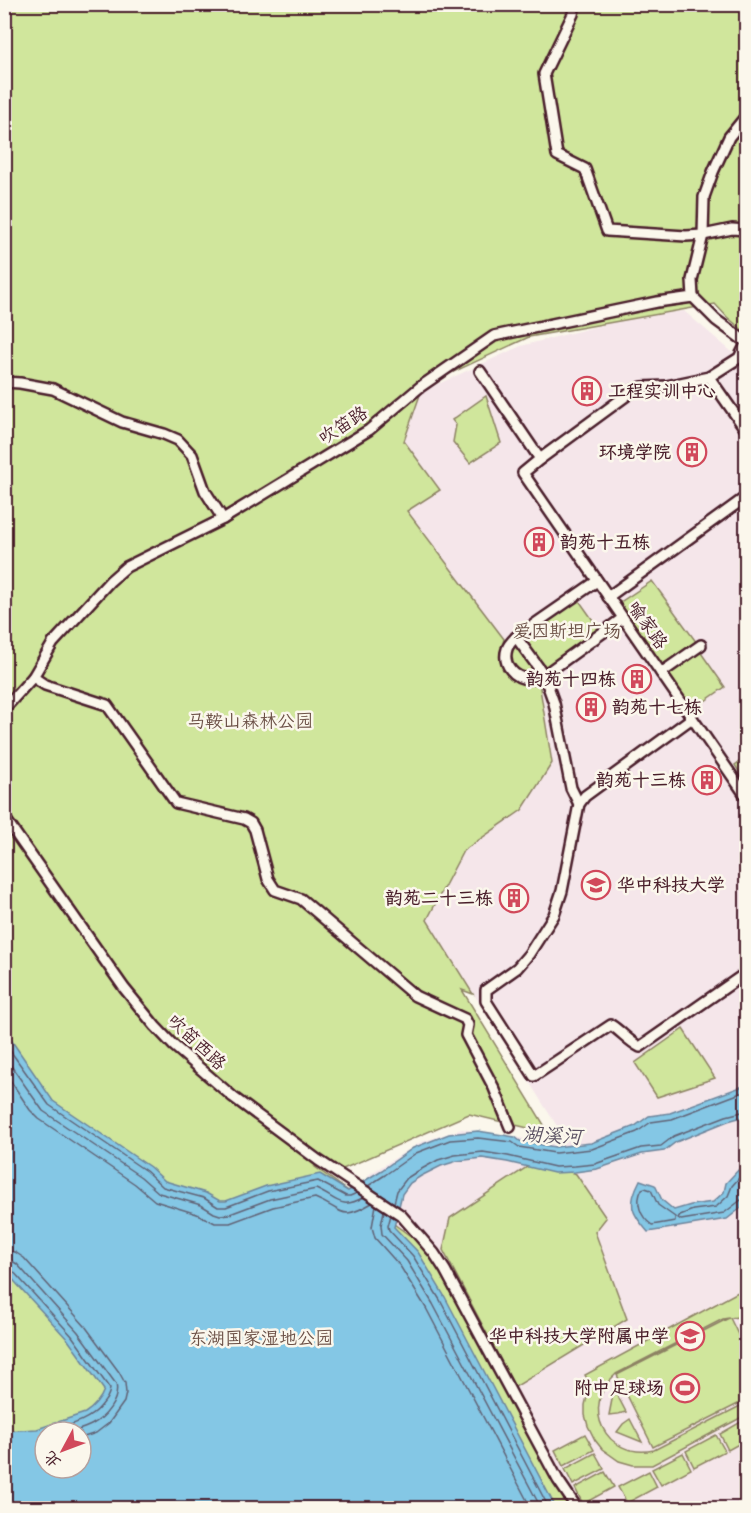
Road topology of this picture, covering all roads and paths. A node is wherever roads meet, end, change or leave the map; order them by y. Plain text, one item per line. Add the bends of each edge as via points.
1 (575, 4) edge
2 (747, 116) edge
3 (747, 230) edge
4 (703, 235) junction
5 (693, 297) junction
6 (747, 343) edge
7 (480, 371) dead end
8 (709, 377) junction
9 (4, 382) edge
10 (747, 430) edge
11 (540, 459) junction
12 (747, 497) edge
13 (223, 519) junction
14 (597, 581) junction
15 (608, 597) junction
16 (623, 618) junction
17 (516, 637) junction
18 (701, 645) dead end
19 (661, 673) junction
20 (544, 675) junction
21 (33, 677) junction
22 (4, 709) edge
23 (692, 718) junction
24 (747, 796) edge
25 (579, 804) junction
26 (4, 817) edge
27 (747, 973) edge
28 (510, 1127) dead end
29 (577, 1509) edge

1 - 4 street via 544,74 557,155 585,169 607,231
2 - 4 street via 729,137 713,172 704,197
3 - 4 street
4 - 5 street via 692,280
5 - 6 street
5 - 13 street, 吹笛路 via 494,336 420,387 369,430
6 - 8 street via 739,358
7 - 11 street
8 - 10 street
8 - 11 street via 634,390
9 - 13 street via 53,389 122,422 178,440 192,454 205,491
11 - 14 street, 喻家路 via 522,473
12 - 15 street
13 - 21 street, 吹笛路 via 126,567 110,580 53,643
14 - 15 street, 喻家路
14 - 17 street
15 - 16 street, 喻家路
16 - 19 street, 喻家路
16 - 20 street
17 - 20 street
17 - 20 street via 507,648 509,669 531,680
18 - 19 street
19 - 23 street, 喻家路
20 - 25 street via 554,703 571,788
21 - 22 street, 吹笛路
21 - 28 street via 45,685 107,705 176,802 251,823 275,890 301,899 415,996 465,1019 466,1035
23 - 24 street, 喻家路
23 - 25 street
25 - 27 street via 554,915 517,968 486,990 486,1001 534,1076 611,1025 640,1047
26 - 29 street, 吹笛西路 via 154,1026 233,1097 401,1215 434,1253

